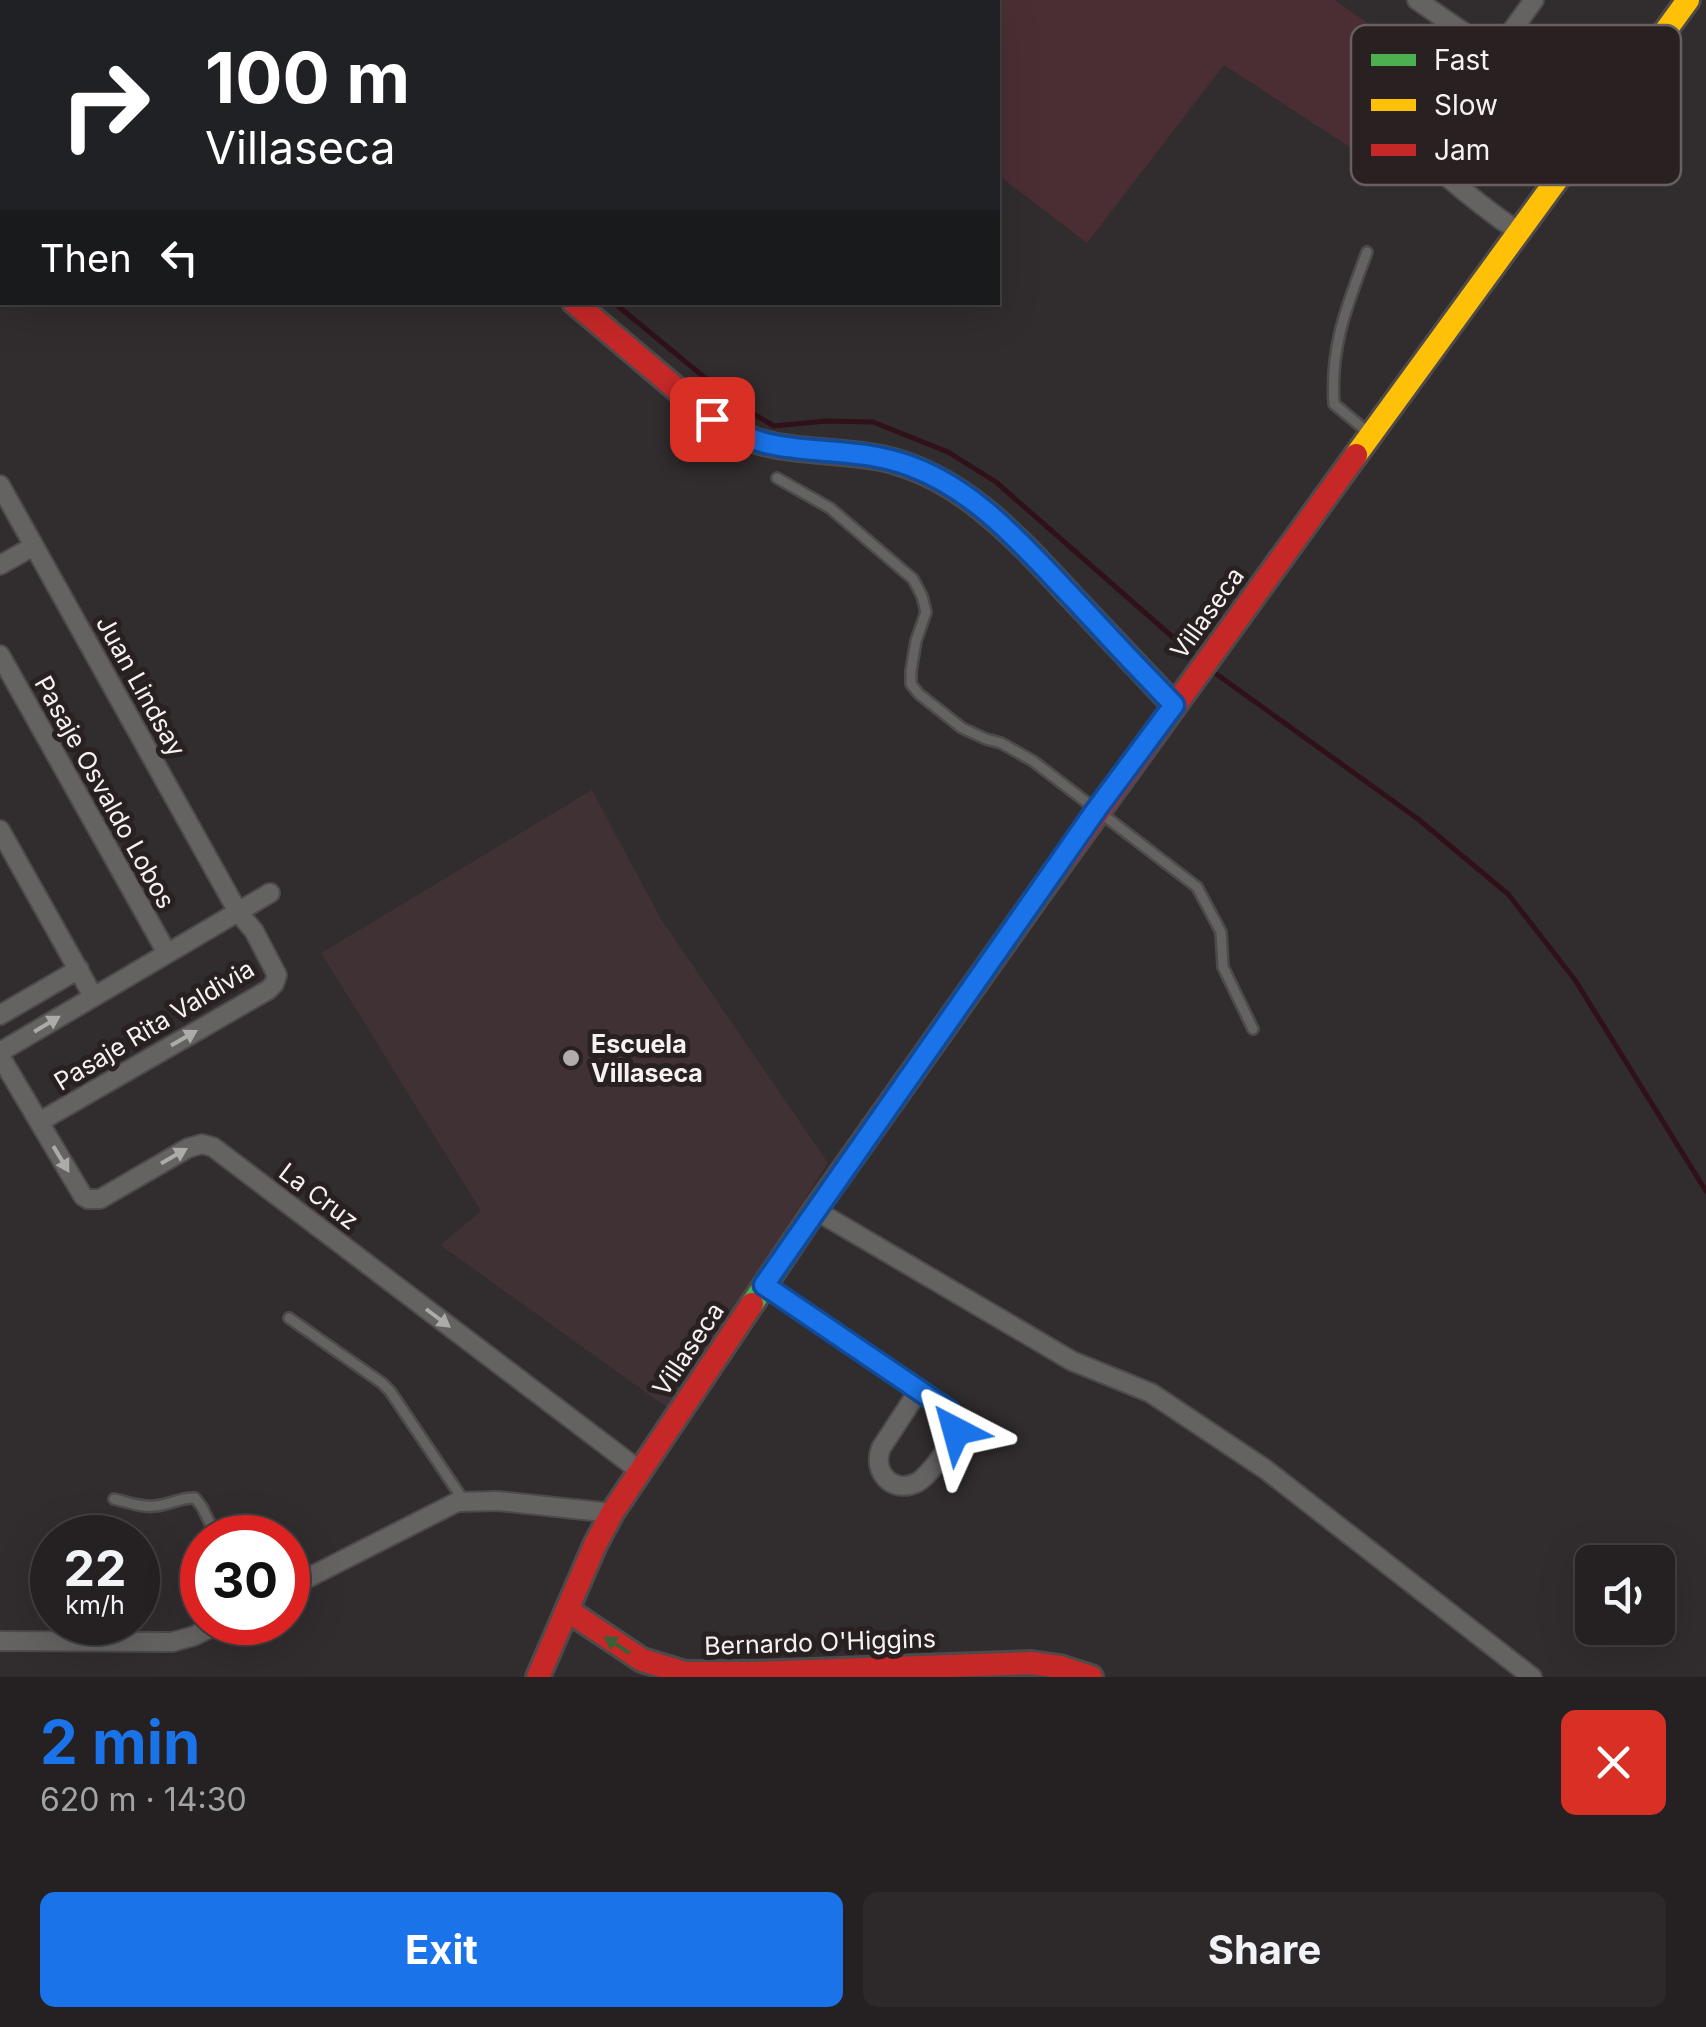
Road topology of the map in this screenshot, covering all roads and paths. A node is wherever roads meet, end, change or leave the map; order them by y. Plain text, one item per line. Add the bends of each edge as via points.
1 (1416, 0) edge
2 (1534, 0) edge
3 (1688, 0) edge
4 (1453, 25) edge
5 (1516, 25) edge
6 (1670, 25) edge
7 (1456, 185) edge
8 (1553, 185) edge
9 (1519, 232) junction
10 (1366, 252) dead end
11 (578, 305) edge
12 (1371, 434) junction
13 (776, 478) dead end
14 (0, 485) edge
15 (34, 546) junction
16 (0, 565) edge
17 (0, 656) edge
18 (1174, 705) junction
19 (1096, 810) junction
20 (0, 830) edge
21 (270, 893) dead end
22 (238, 912) junction
23 (167, 953) junction
24 (78, 969) junction
25 (94, 996) junction
26 (2, 1010) edge
27 (1254, 1029) dead end
28 (0, 1054) edge
29 (39, 1122) junction
30 (815, 1210) junction
31 (764, 1285) junction
32 (289, 1318) dead end
33 (919, 1390) junction
34 (640, 1471) junction
35 (114, 1499) dead end
36 (464, 1501) junction
37 (612, 1513) junction
38 (206, 1515) edge
39 (310, 1577) edge
40 (567, 1610) junction
41 (180, 1638) edge
42 (0, 1640) edge
43 (965, 1671) edge
44 (544, 1675) edge
45 (1091, 1677) edge
46 (1532, 1677) edge

1 - 4 street
2 - 5 street
3 - 6 main road, Villaseca
7 - 9 street
8 - 9 main road, Villaseca
9 - 12 main road, Villaseca
10 - 12 lane via 1339,329 1332,381 1334,404
11 - 18 main road via 734,433 777,447 895,461 959,492 1013,536
12 - 18 main road, Villaseca
13 - 19 lane via 830,508 913,579 926,612 910,670 919,694 962,728 1033,761
14 - 15 street, Juan Lindsay
15 - 16 street
15 - 22 street, Juan Lindsay
17 - 23 street, Pasaje Osvaldo Lobos
18 - 19 main road, Villaseca
19 - 27 lane via 1196,887 1220,932 1223,967
19 - 30 main road, Villaseca
20 - 24 street
21 - 22 street
22 - 23 street
29 -> 22 street, Pasaje Rita Valdivia via 272,987 274,966
23 - 25 street
24 - 25 street
24 - 26 street
28 -> 25 street
28 - 29 street, La Cruz
29 -> 34 street, La Cruz via 84,1196 94,1200 188,1148 212,1147
30 - 31 main road, Villaseca
30 - 46 street via 1072,1361 1151,1393 1265,1468
31 - 33 street
31 - 34 main road, Villaseca
32 - 36 lane via 390,1391
33 - 33 street via 952,1413 956,1431 925,1476 903,1486 884,1477 878,1458
34 - 37 main road, Villaseca
35 - 38 lane via 148,1507 196,1498
36 - 37 street
36 - 39 street
37 - 40 main road, Villaseca
43 -> 40 main road, Bernardo O'Higgins via 685,1673 642,1660
40 - 44 main road, Villaseca
41 - 42 street
43 - 45 main road, Bernardo O'Higgins via 1046,1664

